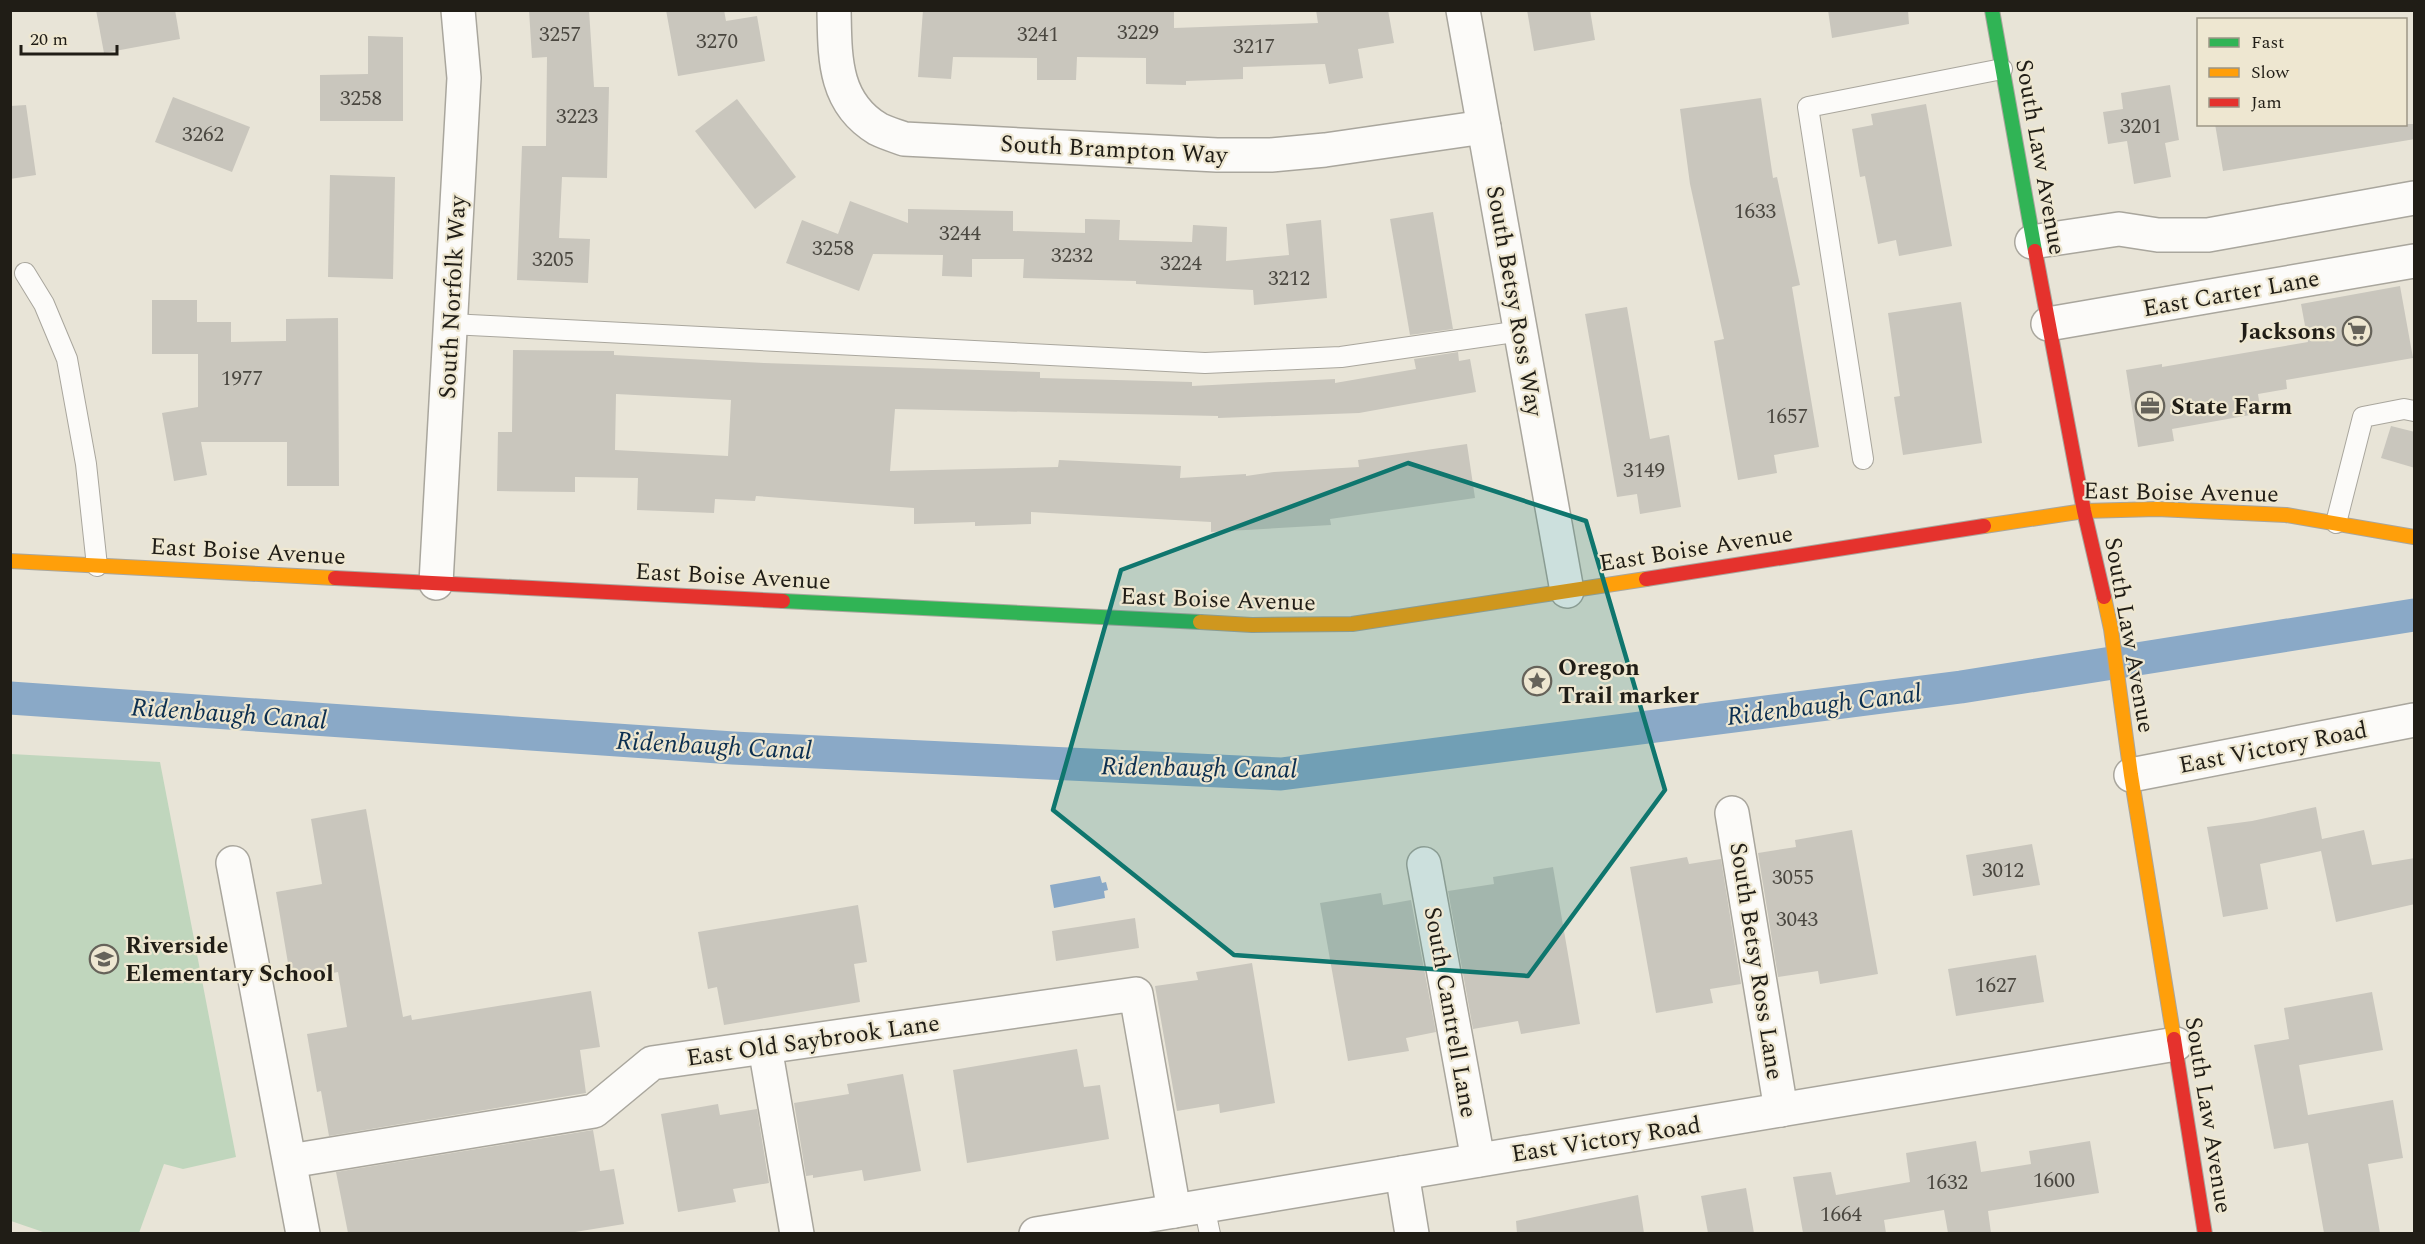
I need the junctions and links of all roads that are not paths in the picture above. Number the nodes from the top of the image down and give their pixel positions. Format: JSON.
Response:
{"nodes":[{"id":1,"x":458,"y":10,"type":"edge"},
{"id":2,"x":834,"y":10,"type":"edge"},
{"id":3,"x":1463,"y":10,"type":"edge"},
{"id":4,"x":1992,"y":10,"type":"edge"},
{"id":5,"x":2002,"y":69,"type":"junction"},
{"id":6,"x":1484,"y":127,"type":"junction"},
{"id":7,"x":2415,"y":198,"type":"edge"},
{"id":8,"x":2032,"y":242,"type":"junction"},
{"id":9,"x":2415,"y":261,"type":"edge"},
{"id":10,"x":25,"y":273,"type":"dead end"},
{"id":11,"x":450,"y":324,"type":"junction"},
{"id":12,"x":2048,"y":324,"type":"junction"},
{"id":13,"x":1521,"y":331,"type":"junction"},
{"id":14,"x":2415,"y":411,"type":"edge"},
{"id":15,"x":1863,"y":459,"type":"dead end"},
{"id":16,"x":2084,"y":511,"type":"junction"},
{"id":17,"x":2336,"y":523,"type":"junction"},
{"id":18,"x":2415,"y":537,"type":"edge"},
{"id":19,"x":10,"y":561,"type":"edge"},
{"id":20,"x":97,"y":566,"type":"junction"},
{"id":21,"x":436,"y":583,"type":"junction"},
{"id":22,"x":1567,"y":591,"type":"junction"},
{"id":23,"x":2415,"y":720,"type":"edge"},
{"id":24,"x":2131,"y":775,"type":"junction"},
{"id":25,"x":1732,"y":813,"type":"dead end"},
{"id":26,"x":233,"y":862,"type":"dead end"},
{"id":27,"x":1425,"y":864,"type":"dead end"},
{"id":28,"x":2176,"y":1044,"type":"junction"},
{"id":29,"x":765,"y":1047,"type":"junction"},
{"id":30,"x":1781,"y":1110,"type":"junction"},
{"id":31,"x":1478,"y":1160,"type":"junction"},
{"id":32,"x":290,"y":1161,"type":"junction"},
{"id":33,"x":1402,"y":1173,"type":"junction"},
{"id":34,"x":1196,"y":1217,"type":"edge"},
{"id":35,"x":303,"y":1233,"type":"edge"},
{"id":36,"x":797,"y":1233,"type":"edge"},
{"id":37,"x":1036,"y":1233,"type":"edge"},
{"id":38,"x":1412,"y":1233,"type":"edge"},
{"id":39,"x":2205,"y":1233,"type":"edge"}],
"edges":[{"from":1,"to":11,"type":"street","name":"South Norfolk Way"},
{"from":2,"to":6,"type":"street","name":"South Brampton Way"},
{"from":3,"to":6,"type":"street","name":"South Betsy Ross Way"},
{"from":4,"to":5,"type":"street","name":"South Law Avenue"},
{"from":5,"to":8,"type":"street","name":"South Law Avenue"},
{"from":5,"to":15,"type":"lane"},
{"from":6,"to":13,"type":"street","name":"South Betsy Ross Way"},
{"from":7,"to":8,"type":"street"},
{"from":8,"to":12,"type":"street","name":"South Law Avenue"},
{"from":9,"to":12,"type":"street","name":"East Carter Lane"},
{"from":10,"to":20,"type":"lane"},
{"from":11,"to":13,"type":"lane"},
{"from":11,"to":21,"type":"street","name":"South Norfolk Way"},
{"from":12,"to":16,"type":"street","name":"South Law Avenue"},
{"from":13,"to":22,"type":"street","name":"South Betsy Ross Way"},
{"from":14,"to":17,"type":"lane"},
{"from":16,"to":17,"type":"street","name":"East Boise Avenue"},
{"from":16,"to":22,"type":"street","name":"East Boise Avenue"},
{"from":16,"to":24,"type":"street","name":"South Law Avenue"},
{"from":17,"to":18,"type":"street","name":"East Boise Avenue"},
{"from":19,"to":20,"type":"street","name":"East Boise Avenue"},
{"from":20,"to":21,"type":"street","name":"East Boise Avenue"},
{"from":21,"to":22,"type":"street","name":"East Boise Avenue"},
{"from":23,"to":24,"type":"street","name":"East Victory Road"},
{"from":24,"to":28,"type":"street","name":"South Law Avenue"},
{"from":25,"to":30,"type":"street","name":"South Betsy Ross Lane"},
{"from":26,"to":32,"type":"street"},
{"from":27,"to":31,"type":"street","name":"South Cantrell Lane"},
{"from":28,"to":30,"type":"street","name":"East Victory Road"},
{"from":28,"to":39,"type":"street","name":"South Law Avenue"},
{"from":29,"to":32,"type":"street","name":"East Old Saybrook Lane"},
{"from":29,"to":34,"type":"street","name":"East Old Saybrook Lane"},
{"from":29,"to":36,"type":"street"},
{"from":30,"to":31,"type":"street","name":"East Victory Road"},
{"from":31,"to":33,"type":"street","name":"East Victory Road"},
{"from":32,"to":35,"type":"street"},
{"from":33,"to":34,"type":"street","name":"East Victory Road"},
{"from":33,"to":38,"type":"street"},
{"from":34,"to":37,"type":"street","name":"East Victory Road"}]}
